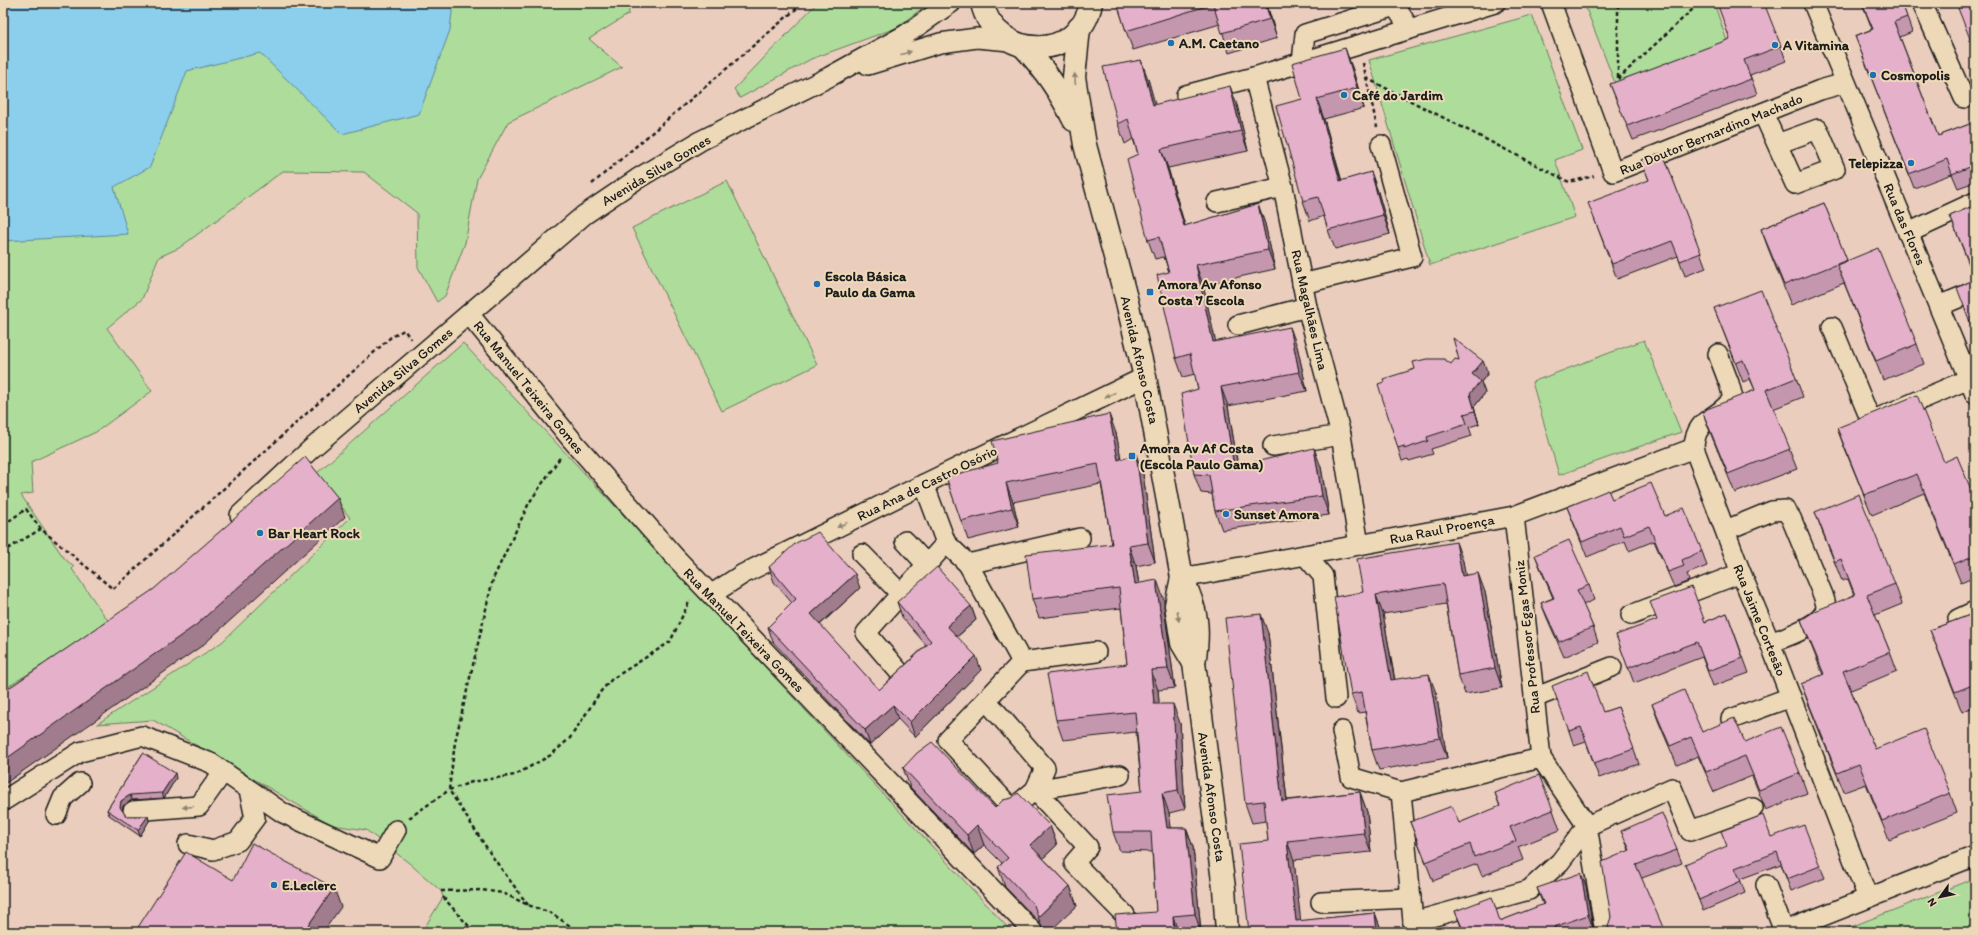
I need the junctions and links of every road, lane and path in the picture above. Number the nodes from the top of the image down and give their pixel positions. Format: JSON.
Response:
{"nodes":[{"id":1,"x":803,"y":3,"type":"edge"},
{"id":2,"x":951,"y":3,"type":"edge"},
{"id":3,"x":982,"y":3,"type":"edge"},
{"id":4,"x":1101,"y":3,"type":"edge"},
{"id":5,"x":1495,"y":3,"type":"edge"},
{"id":6,"x":1551,"y":3,"type":"edge"},
{"id":7,"x":1618,"y":3,"type":"edge"},
{"id":8,"x":1692,"y":3,"type":"edge"},
{"id":9,"x":1813,"y":3,"type":"edge"},
{"id":10,"x":1922,"y":3,"type":"edge"},
{"id":11,"x":1085,"y":16,"type":"edge"},
{"id":12,"x":1410,"y":29,"type":"junction"},
{"id":13,"x":1016,"y":44,"type":"junction"},
{"id":14,"x":1358,"y":45,"type":"junction"},
{"id":15,"x":1302,"y":62,"type":"junction"},
{"id":16,"x":829,"y":77,"type":"junction"},
{"id":17,"x":1254,"y":77,"type":"junction"},
{"id":18,"x":1366,"y":78,"type":"junction"},
{"id":19,"x":1846,"y":83,"type":"junction"},
{"id":20,"x":1186,"y":95,"type":"edge"},
{"id":21,"x":1964,"y":98,"type":"dead end"},
{"id":22,"x":1763,"y":113,"type":"junction"},
{"id":23,"x":1777,"y":144,"type":"dead end"},
{"id":24,"x":1085,"y":145,"type":"junction"},
{"id":25,"x":1381,"y":145,"type":"joint"},
{"id":26,"x":1612,"y":172,"type":"junction"},
{"id":27,"x":1283,"y":187,"type":"junction"},
{"id":28,"x":586,"y":190,"type":"dead end"},
{"id":29,"x":1217,"y":202,"type":"dead end"},
{"id":30,"x":1975,"y":202,"type":"edge"},
{"id":31,"x":1908,"y":233,"type":"junction"},
{"id":32,"x":1302,"y":284,"type":"junction"},
{"id":33,"x":1975,"y":291,"type":"edge"},
{"id":34,"x":1939,"y":306,"type":"junction"},
{"id":35,"x":1307,"y":307,"type":"junction"},
{"id":36,"x":470,"y":314,"type":"junction"},
{"id":37,"x":1238,"y":324,"type":"dead end"},
{"id":38,"x":1832,"y":327,"type":"dead end"},
{"id":39,"x":414,"y":341,"type":"dead end"},
{"id":40,"x":1718,"y":354,"type":"dead end"},
{"id":41,"x":1145,"y":377,"type":"junction"},
{"id":42,"x":1972,"y":386,"type":"edge"},
{"id":43,"x":1341,"y":435,"type":"junction"},
{"id":44,"x":572,"y":440,"type":"junction"},
{"id":45,"x":1273,"y":446,"type":"dead end"},
{"id":46,"x":1694,"y":448,"type":"junction"},
{"id":47,"x":924,"y":484,"type":"junction"},
{"id":48,"x":1514,"y":516,"type":"junction"},
{"id":49,"x":3,"y":525,"type":"edge"},
{"id":50,"x":229,"y":525,"type":"edge"},
{"id":51,"x":41,"y":529,"type":"junction"},
{"id":52,"x":1726,"y":530,"type":"junction"},
{"id":53,"x":1080,"y":538,"type":"dead end"},
{"id":54,"x":905,"y":541,"type":"dead end"},
{"id":55,"x":946,"y":543,"type":"junction"},
{"id":56,"x":1359,"y":545,"type":"junction"},
{"id":57,"x":862,"y":554,"type":"dead end"},
{"id":58,"x":1305,"y":555,"type":"junction"},
{"id":59,"x":3,"y":562,"type":"edge"},
{"id":60,"x":968,"y":564,"type":"junction"},
{"id":61,"x":927,"y":565,"type":"junction"},
{"id":62,"x":1741,"y":574,"type":"junction"},
{"id":63,"x":1182,"y":578,"type":"junction"},
{"id":64,"x":705,"y":588,"type":"junction"},
{"id":65,"x":901,"y":594,"type":"junction"},
{"id":66,"x":1975,"y":611,"type":"edge"},
{"id":67,"x":1631,"y":615,"type":"dead end"},
{"id":68,"x":1958,"y":618,"type":"edge"},
{"id":69,"x":1770,"y":643,"type":"junction"},
{"id":70,"x":1096,"y":652,"type":"dead end"},
{"id":71,"x":1022,"y":662,"type":"junction"},
{"id":72,"x":1612,"y":667,"type":"dead end"},
{"id":73,"x":900,"y":674,"type":"edge"},
{"id":74,"x":1791,"y":697,"type":"junction"},
{"id":75,"x":1336,"y":698,"type":"dead end"},
{"id":76,"x":1534,"y":698,"type":"junction"},
{"id":77,"x":986,"y":700,"type":"junction"},
{"id":78,"x":1732,"y":720,"type":"edge"},
{"id":79,"x":1342,"y":731,"type":"dead end"},
{"id":80,"x":1541,"y":758,"type":"junction"},
{"id":81,"x":223,"y":772,"type":"junction"},
{"id":82,"x":908,"y":773,"type":"edge"},
{"id":83,"x":1120,"y":775,"type":"dead end"},
{"id":84,"x":80,"y":783,"type":"dead end"},
{"id":85,"x":895,"y":787,"type":"junction"},
{"id":86,"x":249,"y":790,"type":"junction"},
{"id":87,"x":449,"y":790,"type":"junction"},
{"id":88,"x":1035,"y":790,"type":"junction"},
{"id":89,"x":1401,"y":792,"type":"junction"},
{"id":90,"x":3,"y":801,"type":"edge"},
{"id":91,"x":1753,"y":808,"type":"dead end"},
{"id":92,"x":133,"y":811,"type":"dead end"},
{"id":93,"x":56,"y":814,"type":"dead end"},
{"id":94,"x":1587,"y":826,"type":"junction"},
{"id":95,"x":396,"y":830,"type":"joint"},
{"id":96,"x":188,"y":844,"type":"dead end"},
{"id":97,"x":1975,"y":856,"type":"edge"},
{"id":98,"x":1766,"y":886,"type":"dead end"},
{"id":99,"x":441,"y":891,"type":"dead end"},
{"id":100,"x":444,"y":897,"type":"dead end"},
{"id":101,"x":1411,"y":898,"type":"junction"},
{"id":102,"x":1868,"y":898,"type":"junction"},
{"id":103,"x":1321,"y":902,"type":"dead end"},
{"id":104,"x":528,"y":905,"type":"junction"},
{"id":105,"x":1125,"y":915,"type":"edge"},
{"id":106,"x":1414,"y":927,"type":"edge"},
{"id":107,"x":474,"y":932,"type":"edge"},
{"id":108,"x":579,"y":932,"type":"edge"},
{"id":109,"x":1034,"y":932,"type":"edge"},
{"id":110,"x":1227,"y":932,"type":"edge"},
{"id":111,"x":1605,"y":932,"type":"edge"},
{"id":112,"x":1783,"y":932,"type":"edge"}],
"edges":[{"from":1,"to":28,"type":"path"},
{"from":2,"to":16,"type":"street"},
{"from":3,"to":13,"type":"main road"},
{"from":4,"to":11,"type":"street"},
{"from":5,"to":12,"type":"street"},
{"from":6,"to":26,"type":"street","name":"Rua Doutor Bernardino Machado"},
{"from":7,"to":8,"type":"path"},
{"from":9,"to":19,"type":"street","name":"Rua das Flores"},
{"from":10,"to":21,"type":"street"},
{"from":11,"to":13,"type":"main road"},
{"from":24,"to":11,"type":"main road","one_way":true},
{"from":12,"to":14,"type":"street"},
{"from":12,"to":15,"type":"street"},
{"from":16,"to":13,"type":"street","one_way":true},
{"from":13,"to":24,"type":"main road"},
{"from":14,"to":15,"type":"street"},
{"from":14,"to":18,"type":"path"},
{"from":15,"to":17,"type":"street"},
{"from":16,"to":36,"type":"street","name":"Avenida Silva Gomes"},
{"from":17,"to":20,"type":"street"},
{"from":17,"to":27,"type":"street","name":"Rua Magalhães Lima"},
{"from":18,"to":25,"type":"path"},
{"from":18,"to":26,"type":"path"},
{"from":19,"to":22,"type":"street","name":"Rua Doutor Bernardino Machado"},
{"from":19,"to":31,"type":"street","name":"Rua das Flores"},
{"from":22,"to":23,"type":"street"},
{"from":22,"to":26,"type":"street","name":"Rua Doutor Bernardino Machado"},
{"from":24,"to":41,"type":"main road","name":"Avenida Afonso Costa"},
{"from":25,"to":32,"type":"street"},
{"from":27,"to":29,"type":"street"},
{"from":27,"to":32,"type":"street","name":"Rua Magalhães Lima"},
{"from":30,"to":31,"type":"street"},
{"from":31,"to":34,"type":"street","name":"Rua das Flores"},
{"from":32,"to":35,"type":"street","name":"Rua Magalhães Lima"},
{"from":33,"to":34,"type":"street"},
{"from":34,"to":42,"type":"street","name":"Rua das Flores"},
{"from":35,"to":37,"type":"street"},
{"from":35,"to":43,"type":"street","name":"Rua Magalhães Lima"},
{"from":36,"to":44,"type":"street","name":"Rua Manuel Teixeira Gomes"},
{"from":36,"to":50,"type":"street","name":"Avenida Silva Gomes"},
{"from":38,"to":42,"type":"street","name":"Rua das Flores"},
{"from":39,"to":51,"type":"path"},
{"from":40,"to":46,"type":"street"},
{"from":41,"to":47,"type":"street","name":"Rua Ana de Castro Osório","one_way":true},
{"from":41,"to":63,"type":"main road","name":"Avenida Afonso Costa"},
{"from":43,"to":45,"type":"street"},
{"from":43,"to":56,"type":"street","name":"Rua Magalhães Lima"},
{"from":44,"to":64,"type":"street","name":"Rua Manuel Teixeira Gomes"},
{"from":44,"to":87,"type":"path"},
{"from":46,"to":48,"type":"street","name":"Rua Raul Proença"},
{"from":46,"to":52,"type":"street","name":"Rua Jaime Cortesão"},
{"from":47,"to":55,"type":"street"},
{"from":47,"to":64,"type":"street","name":"Rua Ana de Castro Osório","one_way":true},
{"from":48,"to":56,"type":"street","name":"Rua Raul Proença"},
{"from":48,"to":76,"type":"street","name":"Rua Professor Egas Moniz"},
{"from":49,"to":51,"type":"path"},
{"from":51,"to":59,"type":"path"},
{"from":52,"to":62,"type":"street","name":"Rua Jaime Cortesão"},
{"from":52,"to":69,"type":"street"},
{"from":53,"to":60,"type":"street"},
{"from":54,"to":61,"type":"street"},
{"from":55,"to":60,"type":"street"},
{"from":55,"to":61,"type":"street"},
{"from":56,"to":58,"type":"street","name":"Rua Raul Proença"},
{"from":57,"to":65,"type":"street"},
{"from":58,"to":63,"type":"street","name":"Rua Raul Proença"},
{"from":58,"to":75,"type":"street"},
{"from":60,"to":71,"type":"street"},
{"from":61,"to":65,"type":"street"},
{"from":62,"to":67,"type":"street"},
{"from":62,"to":69,"type":"street","name":"Rua Jaime Cortesão"},
{"from":63,"to":110,"type":"main road","name":"Avenida Afonso Costa"},
{"from":64,"to":85,"type":"street","name":"Rua Manuel Teixeira Gomes"},
{"from":64,"to":87,"type":"path"},
{"from":65,"to":73,"type":"street"},
{"from":66,"to":68,"type":"street"},
{"from":69,"to":74,"type":"street","name":"Rua Jaime Cortesão"},
{"from":70,"to":71,"type":"street"},
{"from":71,"to":77,"type":"street"},
{"from":72,"to":76,"type":"street"},
{"from":74,"to":78,"type":"street"},
{"from":74,"to":102,"type":"street","name":"Rua Jaime Cortesão"},
{"from":76,"to":80,"type":"street","name":"Rua Professor Egas Moniz"},
{"from":77,"to":88,"type":"street"},
{"from":77,"to":88,"type":"street"},
{"from":79,"to":89,"type":"street"},
{"from":80,"to":89,"type":"street"},
{"from":80,"to":94,"type":"street","name":"Rua Professor Egas Moniz"},
{"from":81,"to":86,"type":"street"},
{"from":81,"to":90,"type":"street"},
{"from":81,"to":92,"type":"street","one_way":true},
{"from":82,"to":85,"type":"street"},
{"from":83,"to":88,"type":"street"},
{"from":84,"to":93,"type":"street"},
{"from":85,"to":109,"type":"street","name":"Rua Manuel Teixeira Gomes"},
{"from":86,"to":95,"type":"street"},
{"from":86,"to":96,"type":"street"},
{"from":87,"to":95,"type":"path"},
{"from":87,"to":104,"type":"path"},
{"from":88,"to":105,"type":"street"},
{"from":89,"to":101,"type":"street"},
{"from":91,"to":94,"type":"street"},
{"from":94,"to":106,"type":"street"},
{"from":94,"to":111,"type":"street"},
{"from":97,"to":102,"type":"street"},
{"from":98,"to":112,"type":"street"},
{"from":99,"to":104,"type":"path"},
{"from":100,"to":107,"type":"path"},
{"from":101,"to":103,"type":"street"},
{"from":101,"to":106,"type":"street"},
{"from":102,"to":112,"type":"street"},
{"from":104,"to":108,"type":"path"}]}
